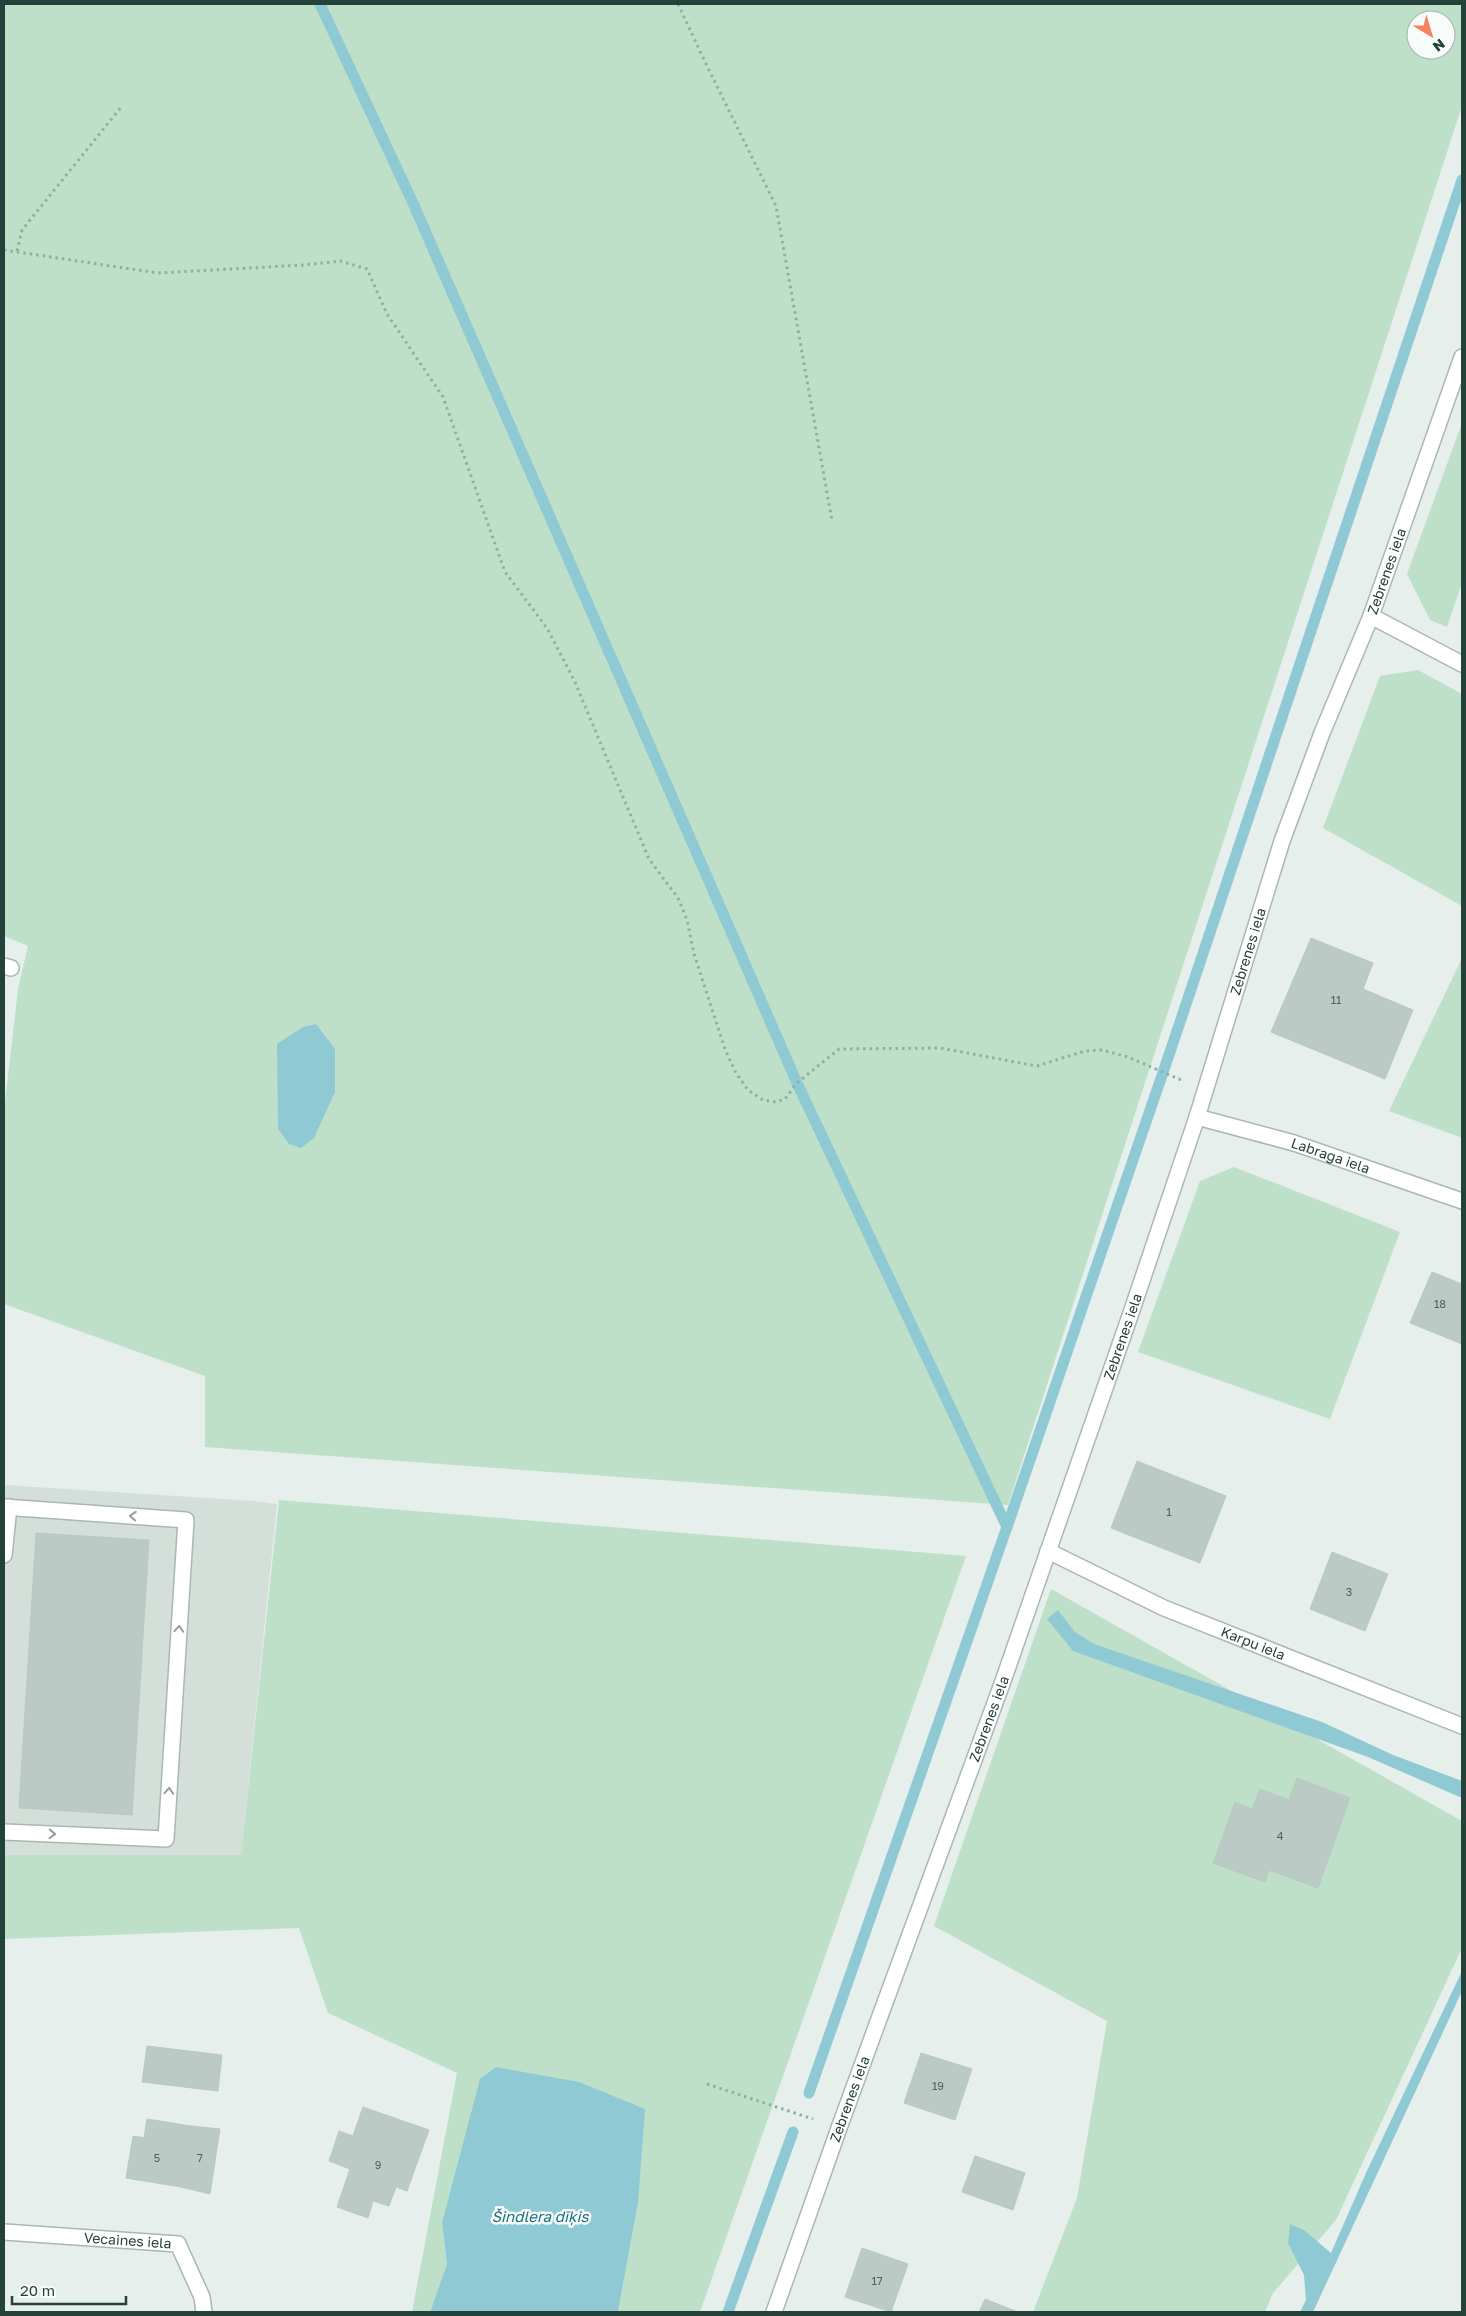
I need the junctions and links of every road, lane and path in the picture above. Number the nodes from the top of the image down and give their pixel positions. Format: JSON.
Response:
{"nodes":[{"id":1,"x":678,"y":4,"type":"edge"},
{"id":2,"x":122,"y":106,"type":"dead end"},
{"id":3,"x":4,"y":250,"type":"edge"},
{"id":4,"x":17,"y":251,"type":"junction"},
{"id":5,"x":1462,"y":357,"type":"edge"},
{"id":6,"x":832,"y":521,"type":"dead end"},
{"id":7,"x":1371,"y":616,"type":"junction"},
{"id":8,"x":1462,"y":664,"type":"edge"},
{"id":9,"x":1170,"y":1076,"type":"dead end"},
{"id":10,"x":1197,"y":1118,"type":"junction"},
{"id":11,"x":1462,"y":1201,"type":"edge"},
{"id":12,"x":6,"y":1507,"type":"edge"},
{"id":13,"x":1048,"y":1551,"type":"junction"},
{"id":14,"x":4,"y":1555,"type":"edge"},
{"id":15,"x":1462,"y":1726,"type":"edge"},
{"id":16,"x":4,"y":1832,"type":"edge"},
{"id":17,"x":707,"y":2084,"type":"dead end"},
{"id":18,"x":839,"y":2128,"type":"junction"},
{"id":19,"x":4,"y":2232,"type":"edge"},
{"id":20,"x":204,"y":2312,"type":"edge"},
{"id":21,"x":774,"y":2312,"type":"edge"}],
"edges":[{"from":1,"to":6,"type":"path"},
{"from":2,"to":4,"type":"path"},
{"from":3,"to":4,"type":"path"},
{"from":4,"to":9,"type":"path"},
{"from":5,"to":7,"type":"street","name":"Zebrenes iela"},
{"from":7,"to":8,"type":"street"},
{"from":7,"to":10,"type":"street","name":"Zebrenes iela"},
{"from":10,"to":11,"type":"street","name":"Labraga iela"},
{"from":10,"to":13,"type":"street","name":"Zebrenes iela"},
{"from":12,"to":14,"type":"street"},
{"from":16,"to":12,"type":"street","one_way":true},
{"from":13,"to":15,"type":"street","name":"Karpu iela"},
{"from":13,"to":18,"type":"street","name":"Zebrenes iela"},
{"from":17,"to":18,"type":"path"},
{"from":18,"to":21,"type":"street","name":"Zebrenes iela"},
{"from":19,"to":20,"type":"street","name":"Vecaines iela"}]}
